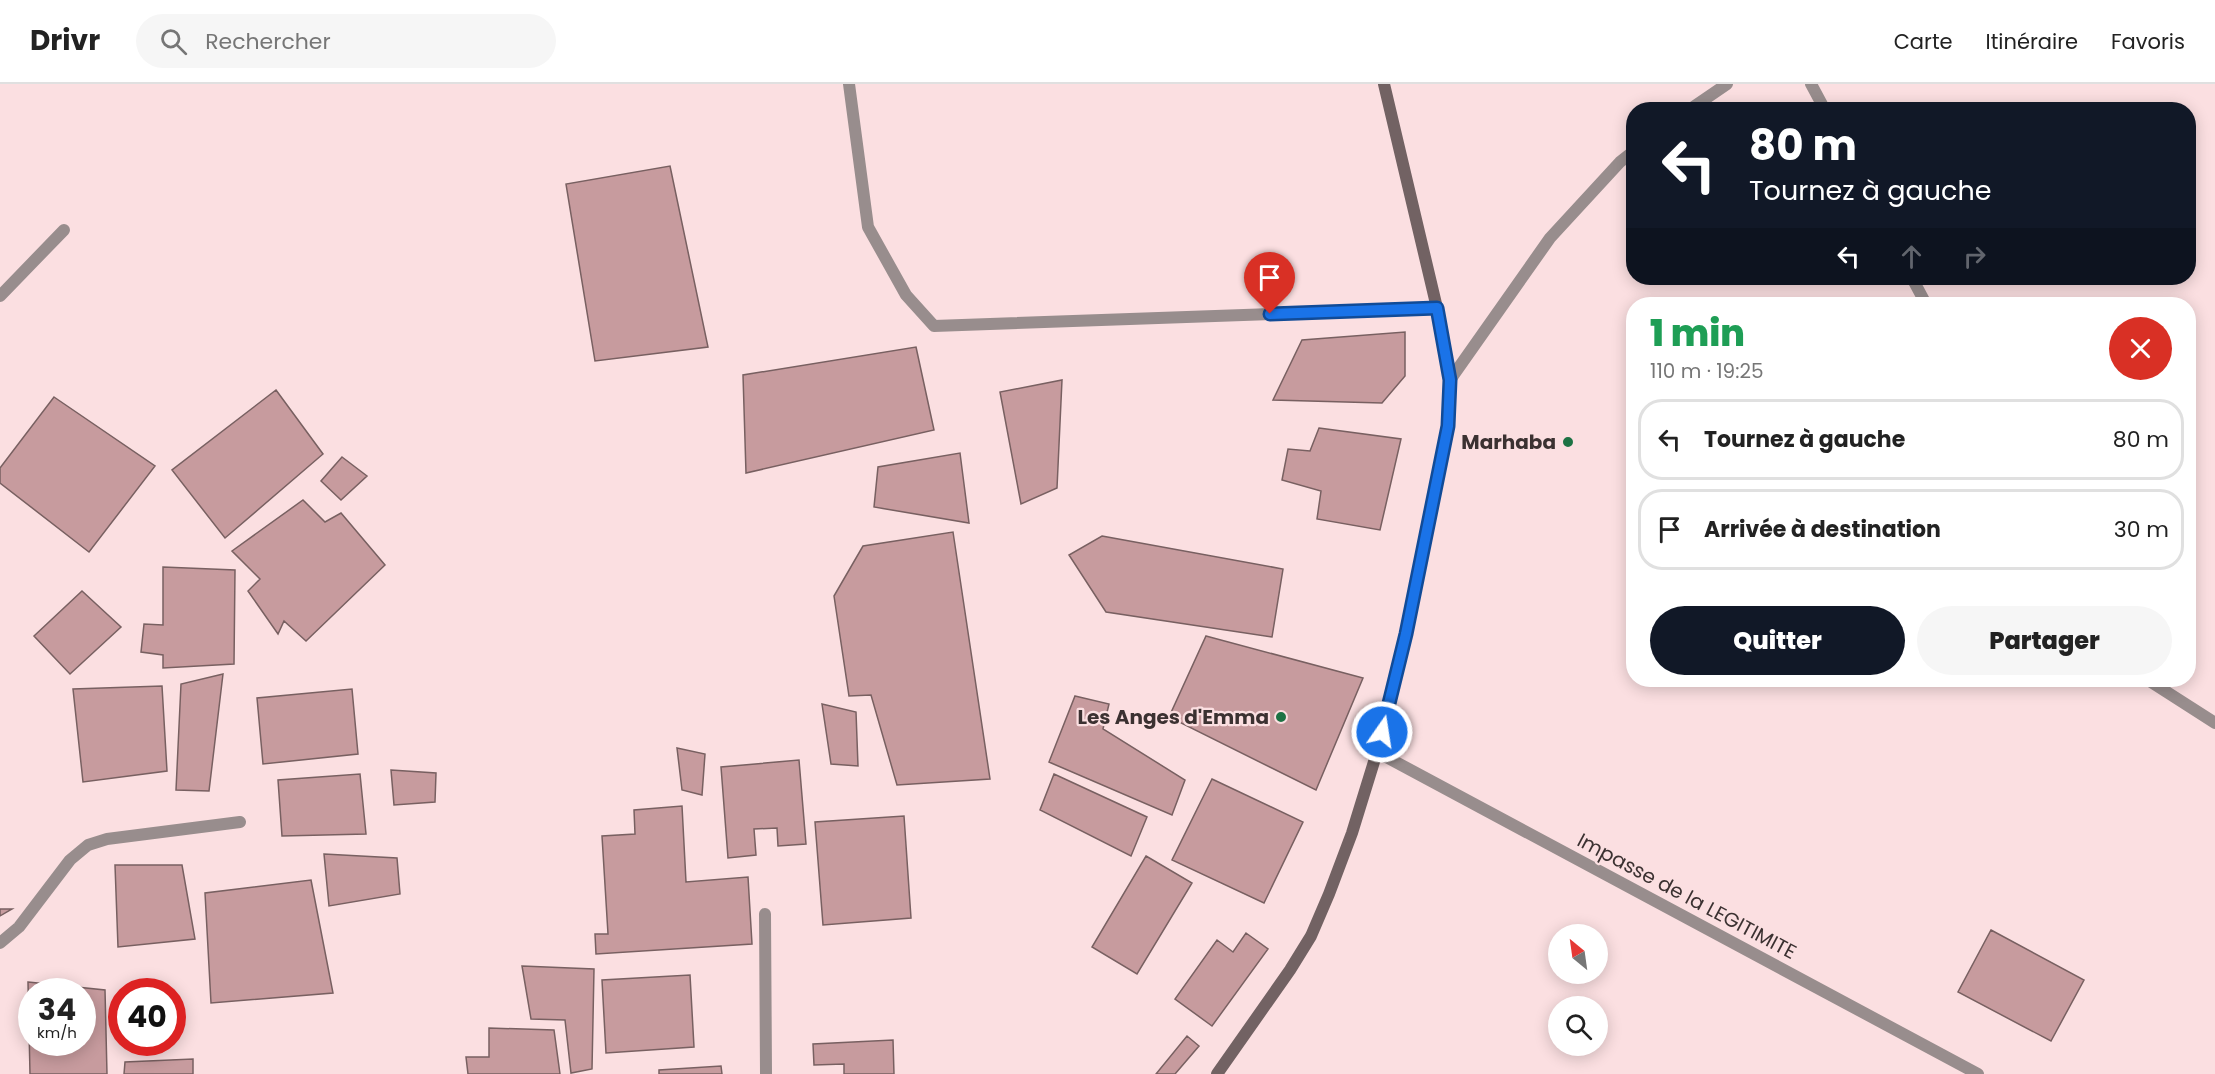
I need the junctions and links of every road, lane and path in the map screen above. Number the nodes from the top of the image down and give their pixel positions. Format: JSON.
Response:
{"nodes":[{"id":1,"x":849,"y":84,"type":"edge"},
{"id":2,"x":1384,"y":84,"type":"edge"},
{"id":3,"x":1727,"y":84,"type":"edge"},
{"id":4,"x":1811,"y":84,"type":"edge"},
{"id":5,"x":1701,"y":102,"type":"edge"},
{"id":6,"x":1821,"y":102,"type":"edge"},
{"id":7,"x":1626,"y":157,"type":"edge"},
{"id":8,"x":64,"y":230,"type":"dead end"},
{"id":9,"x":0,"y":296,"type":"edge"},
{"id":10,"x":1437,"y":308,"type":"junction"},
{"id":11,"x":1450,"y":380,"type":"junction"},
{"id":12,"x":2159,"y":687,"type":"edge"},
{"id":13,"x":2215,"y":723,"type":"edge"},
{"id":14,"x":1377,"y":752,"type":"junction"},
{"id":15,"x":240,"y":822,"type":"dead end"},
{"id":16,"x":765,"y":914,"type":"dead end"},
{"id":17,"x":0,"y":943,"type":"edge"},
{"id":18,"x":766,"y":1074,"type":"edge"},
{"id":19,"x":1217,"y":1074,"type":"edge"},
{"id":20,"x":1978,"y":1074,"type":"edge"}],
"edges":[{"from":1,"to":10,"type":"street"},
{"from":2,"to":10,"type":"street"},
{"from":3,"to":5,"type":"street"},
{"from":4,"to":6,"type":"street"},
{"from":7,"to":11,"type":"street"},
{"from":8,"to":9,"type":"street"},
{"from":10,"to":11,"type":"street"},
{"from":11,"to":14,"type":"street"},
{"from":12,"to":13,"type":"street"},
{"from":14,"to":19,"type":"street"},
{"from":14,"to":20,"type":"street","name":"Impasse de la LEGITIMITE"},
{"from":15,"to":17,"type":"street"},
{"from":16,"to":18,"type":"street"}]}
